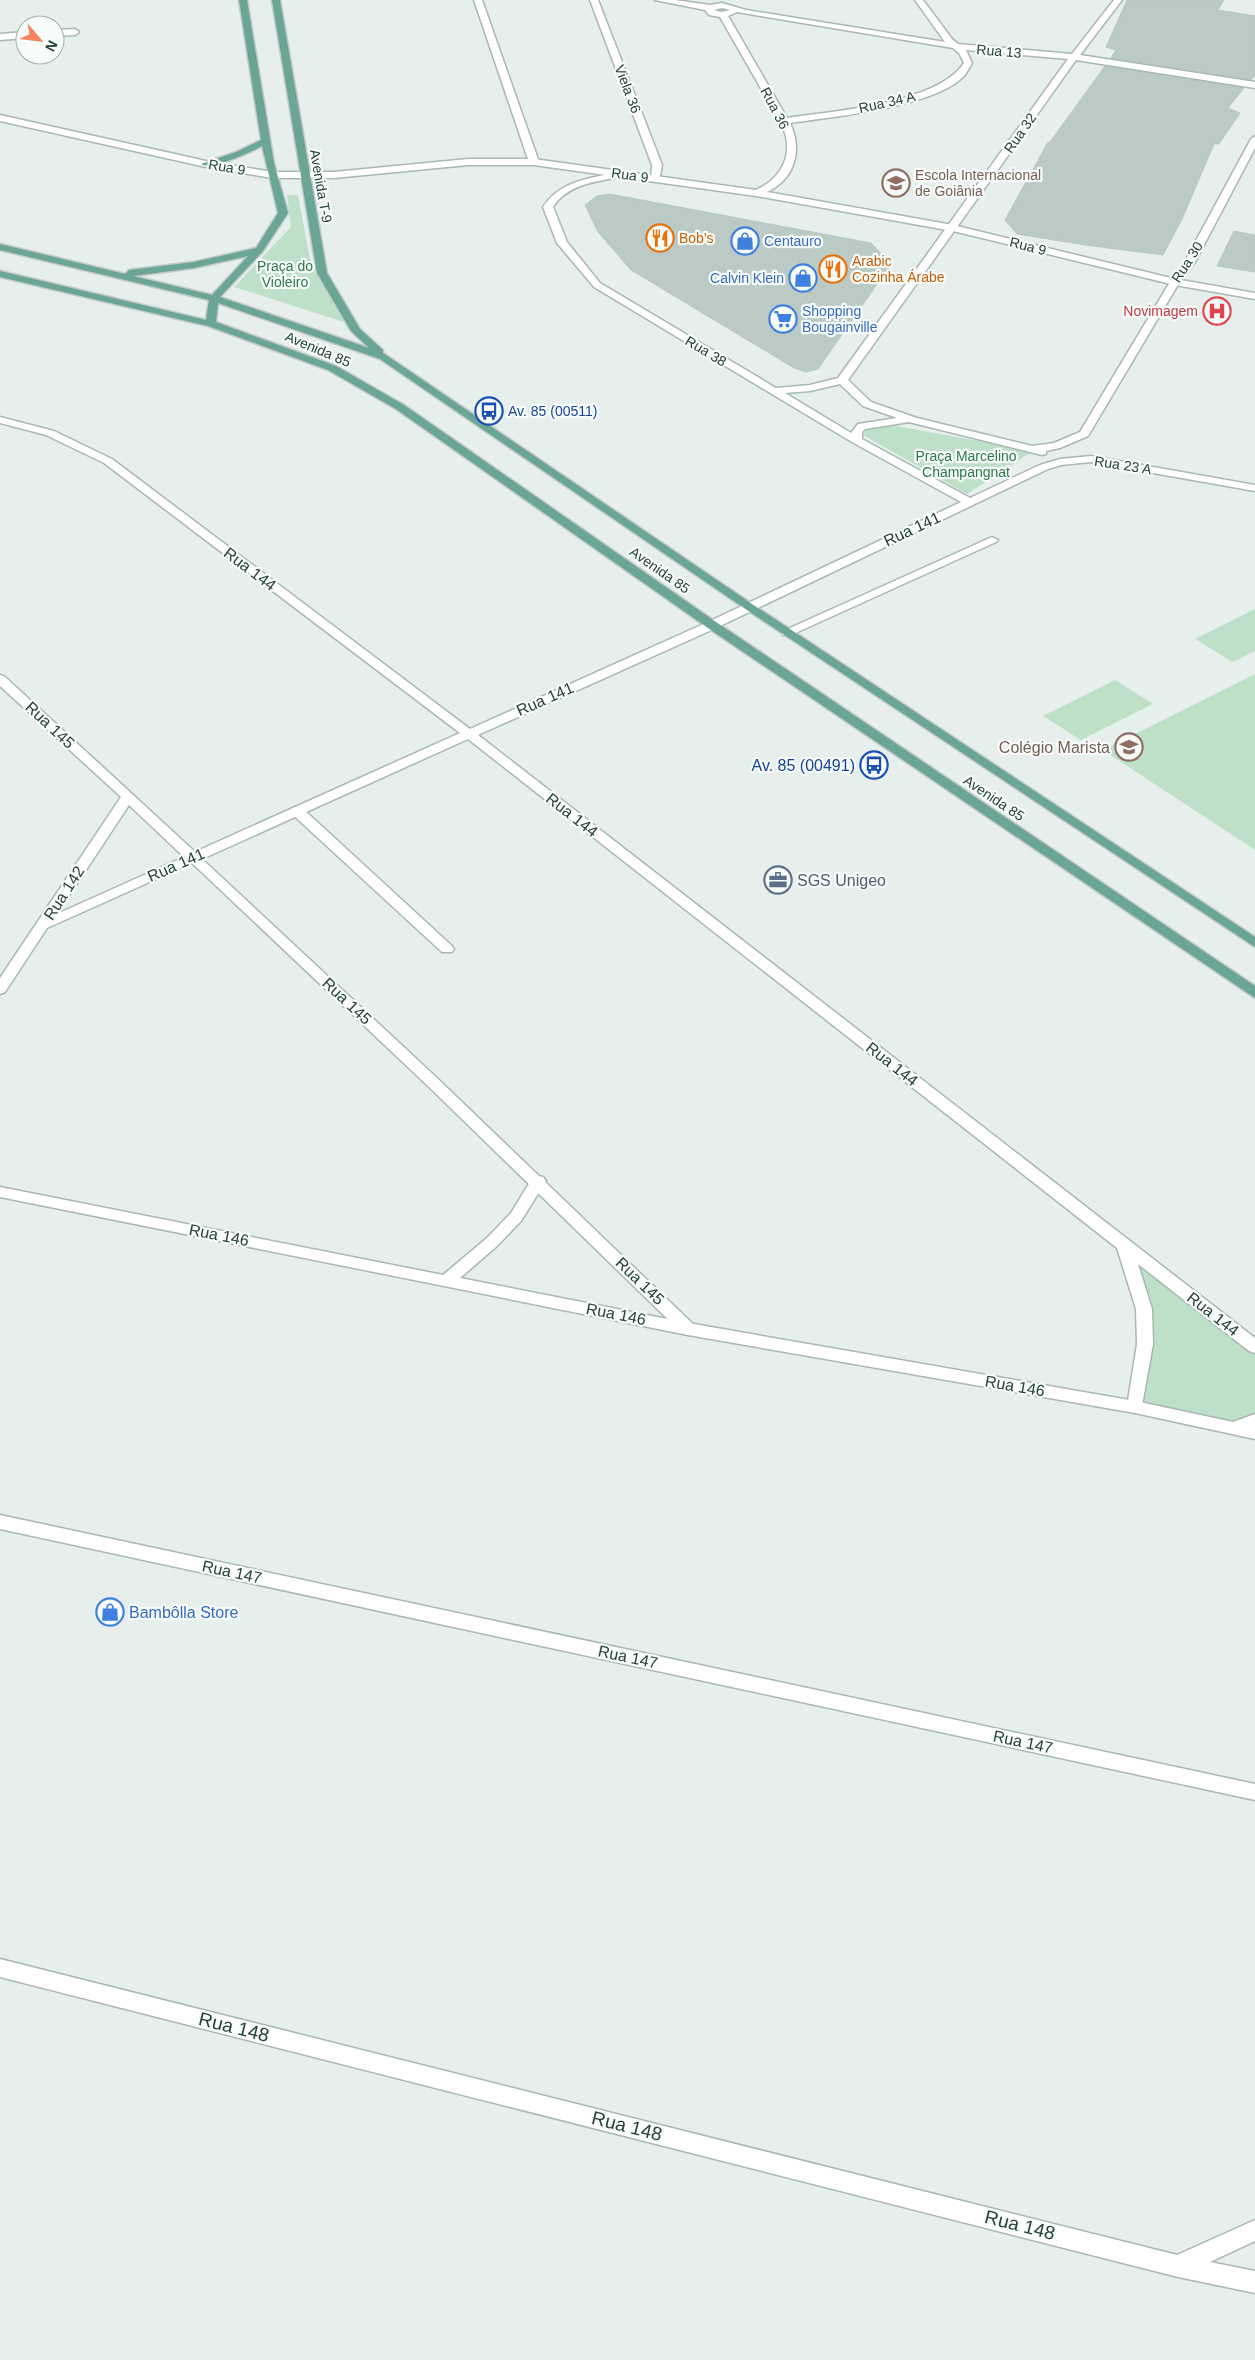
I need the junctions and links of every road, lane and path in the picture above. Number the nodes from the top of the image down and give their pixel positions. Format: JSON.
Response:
{"nodes":[{"id":1,"x":243,"y":0,"type":"edge"},
{"id":2,"x":276,"y":0,"type":"edge"},
{"id":3,"x":478,"y":0,"type":"edge"},
{"id":4,"x":594,"y":0,"type":"edge"},
{"id":5,"x":659,"y":0,"type":"edge"},
{"id":6,"x":919,"y":0,"type":"edge"},
{"id":7,"x":1118,"y":0,"type":"edge"},
{"id":8,"x":699,"y":7,"type":"junction"},
{"id":9,"x":723,"y":7,"type":"edge"},
{"id":10,"x":65,"y":32,"type":"edge"},
{"id":11,"x":75,"y":32,"type":"dead end"},
{"id":12,"x":15,"y":36,"type":"edge"},
{"id":13,"x":0,"y":37,"type":"edge"},
{"id":14,"x":962,"y":49,"type":"junction"},
{"id":15,"x":1074,"y":57,"type":"junction"},
{"id":16,"x":1255,"y":85,"type":"edge"},
{"id":17,"x":0,"y":118,"type":"edge"},
{"id":18,"x":784,"y":121,"type":"junction"},
{"id":19,"x":1255,"y":140,"type":"edge"},
{"id":20,"x":266,"y":142,"type":"junction"},
{"id":21,"x":534,"y":162,"type":"junction"},
{"id":22,"x":206,"y":164,"type":"junction"},
{"id":23,"x":620,"y":174,"type":"junction"},
{"id":24,"x":273,"y":175,"type":"junction"},
{"id":25,"x":305,"y":176,"type":"junction"},
{"id":26,"x":656,"y":179,"type":"junction"},
{"id":27,"x":756,"y":193,"type":"junction"},
{"id":28,"x":953,"y":228,"type":"junction"},
{"id":29,"x":0,"y":247,"type":"edge"},
{"id":30,"x":260,"y":249,"type":"junction"},
{"id":31,"x":0,"y":274,"type":"edge"},
{"id":32,"x":113,"y":274,"type":"junction"},
{"id":33,"x":1174,"y":282,"type":"junction"},
{"id":34,"x":1255,"y":296,"type":"edge"},
{"id":35,"x":214,"y":298,"type":"junction"},
{"id":36,"x":211,"y":324,"type":"junction"},
{"id":37,"x":384,"y":357,"type":"junction"},
{"id":38,"x":842,"y":380,"type":"junction"},
{"id":39,"x":773,"y":390,"type":"junction"},
{"id":40,"x":0,"y":420,"type":"edge"},
{"id":41,"x":913,"y":420,"type":"junction"},
{"id":42,"x":1084,"y":434,"type":"junction"},
{"id":43,"x":856,"y":440,"type":"junction"},
{"id":44,"x":1034,"y":449,"type":"junction"},
{"id":45,"x":1107,"y":461,"type":"junction"},
{"id":46,"x":1044,"y":467,"type":"junction"},
{"id":47,"x":1255,"y":488,"type":"edge"},
{"id":48,"x":969,"y":502,"type":"junction"},
{"id":49,"x":992,"y":540,"type":"dead end"},
{"id":50,"x":748,"y":606,"type":"junction"},
{"id":51,"x":712,"y":625,"type":"junction"},
{"id":52,"x":787,"y":632,"type":"junction"},
{"id":53,"x":0,"y":679,"type":"edge"},
{"id":54,"x":468,"y":733,"type":"junction"},
{"id":55,"x":128,"y":796,"type":"junction"},
{"id":56,"x":297,"y":811,"type":"junction"},
{"id":57,"x":194,"y":857,"type":"junction"},
{"id":58,"x":43,"y":925,"type":"junction"},
{"id":59,"x":1255,"y":943,"type":"edge"},
{"id":60,"x":447,"y":949,"type":"dead end"},
{"id":61,"x":0,"y":989,"type":"edge"},
{"id":62,"x":1255,"y":993,"type":"edge"},
{"id":63,"x":538,"y":1181,"type":"junction"},
{"id":64,"x":0,"y":1192,"type":"edge"},
{"id":65,"x":1124,"y":1245,"type":"junction"},
{"id":66,"x":447,"y":1280,"type":"junction"},
{"id":67,"x":688,"y":1328,"type":"junction"},
{"id":68,"x":1255,"y":1347,"type":"edge"},
{"id":69,"x":1135,"y":1407,"type":"junction"},
{"id":70,"x":1255,"y":1420,"type":"edge"},
{"id":71,"x":1233,"y":1429,"type":"junction"},
{"id":72,"x":1255,"y":1433,"type":"edge"},
{"id":73,"x":0,"y":1522,"type":"edge"},
{"id":74,"x":1255,"y":1792,"type":"edge"},
{"id":75,"x":0,"y":1968,"type":"edge"},
{"id":76,"x":1255,"y":2230,"type":"edge"},
{"id":77,"x":1178,"y":2266,"type":"junction"},
{"id":78,"x":1255,"y":2282,"type":"edge"}],
"edges":[{"from":1,"to":20,"type":"main road"},
{"from":2,"to":25,"type":"main road","name":"Avenida T-9"},
{"from":3,"to":21,"type":"street"},
{"from":4,"to":26,"type":"street","name":"Viela 36"},
{"from":5,"to":8,"type":"street"},
{"from":6,"to":14,"type":"street"},
{"from":7,"to":15,"type":"street","name":"Rua 32"},
{"from":8,"to":9,"type":"street"},
{"from":8,"to":9,"type":"street"},
{"from":9,"to":14,"type":"street","name":"Rua 13"},
{"from":9,"to":18,"type":"street","name":"Rua 36"},
{"from":10,"to":11,"type":"street"},
{"from":12,"to":13,"type":"street"},
{"from":14,"to":15,"type":"street","name":"Rua 13"},
{"from":14,"to":18,"type":"street","name":"Rua 34 A"},
{"from":15,"to":16,"type":"street","name":"Rua 13"},
{"from":15,"to":28,"type":"street","name":"Rua 32"},
{"from":17,"to":22,"type":"street","name":"Rua 9"},
{"from":18,"to":27,"type":"street","name":"Rua 36"},
{"from":19,"to":33,"type":"street","name":"Rua 30"},
{"from":20,"to":22,"type":"main road"},
{"from":20,"to":24,"type":"main road"},
{"from":21,"to":23,"type":"street","name":"Rua 9"},
{"from":21,"to":25,"type":"street","name":"Rua 9"},
{"from":22,"to":24,"type":"street","name":"Rua 9"},
{"from":23,"to":26,"type":"street","name":"Rua 9"},
{"from":23,"to":39,"type":"street","name":"Rua 38"},
{"from":24,"to":25,"type":"street","name":"Rua 9"},
{"from":24,"to":30,"type":"main road"},
{"from":25,"to":37,"type":"main road","name":"Avenida T-9"},
{"from":26,"to":27,"type":"street","name":"Rua 9"},
{"from":27,"to":28,"type":"street","name":"Rua 9"},
{"from":28,"to":33,"type":"street","name":"Rua 9"},
{"from":28,"to":38,"type":"street","name":"Rua 32"},
{"from":29,"to":32,"type":"main road","name":"Avenida 85"},
{"from":30,"to":32,"type":"main road"},
{"from":30,"to":35,"type":"main road"},
{"from":31,"to":36,"type":"main road","name":"Avenida 85"},
{"from":32,"to":35,"type":"main road","name":"Avenida 85"},
{"from":33,"to":34,"type":"street","name":"Rua 9"},
{"from":33,"to":42,"type":"street","name":"Rua 30"},
{"from":35,"to":36,"type":"main road"},
{"from":35,"to":37,"type":"main road","name":"Avenida 85"},
{"from":36,"to":51,"type":"main road","name":"Avenida 85"},
{"from":37,"to":50,"type":"main road","name":"Avenida 85"},
{"from":38,"to":39,"type":"street"},
{"from":38,"to":41,"type":"street"},
{"from":39,"to":43,"type":"street","name":"Rua 38"},
{"from":40,"to":54,"type":"street","name":"Rua 144"},
{"from":41,"to":43,"type":"street"},
{"from":41,"to":44,"type":"street"},
{"from":42,"to":44,"type":"street"},
{"from":42,"to":45,"type":"street"},
{"from":43,"to":48,"type":"street","name":"Rua 38"},
{"from":44,"to":46,"type":"street"},
{"from":45,"to":46,"type":"street","name":"Rua 23 A"},
{"from":45,"to":47,"type":"street","name":"Rua 23 A"},
{"from":46,"to":48,"type":"street","name":"Rua 141"},
{"from":48,"to":50,"type":"street","name":"Rua 141"},
{"from":49,"to":52,"type":"street"},
{"from":50,"to":51,"type":"street","name":"Rua 141"},
{"from":50,"to":52,"type":"main road","name":"Avenida 85"},
{"from":51,"to":54,"type":"street","name":"Rua 141"},
{"from":51,"to":62,"type":"main road","name":"Avenida 85"},
{"from":52,"to":59,"type":"main road","name":"Avenida 85"},
{"from":53,"to":55,"type":"street","name":"Rua 145"},
{"from":54,"to":56,"type":"street","name":"Rua 141"},
{"from":54,"to":65,"type":"street","name":"Rua 144"},
{"from":55,"to":57,"type":"street","name":"Rua 145"},
{"from":55,"to":58,"type":"street","name":"Rua 142"},
{"from":56,"to":57,"type":"street","name":"Rua 141"},
{"from":56,"to":60,"type":"street"},
{"from":57,"to":58,"type":"street","name":"Rua 141"},
{"from":57,"to":63,"type":"street","name":"Rua 145"},
{"from":58,"to":61,"type":"street","name":"Rua 142"},
{"from":63,"to":66,"type":"street"},
{"from":63,"to":67,"type":"street","name":"Rua 145"},
{"from":64,"to":66,"type":"street","name":"Rua 146"},
{"from":65,"to":68,"type":"street","name":"Rua 144"},
{"from":65,"to":69,"type":"street"},
{"from":66,"to":67,"type":"street","name":"Rua 146"},
{"from":67,"to":69,"type":"street","name":"Rua 146"},
{"from":69,"to":71,"type":"street","name":"Rua 146"},
{"from":70,"to":71,"type":"street"},
{"from":71,"to":72,"type":"street","name":"Rua 146"},
{"from":73,"to":74,"type":"street","name":"Rua 147"},
{"from":75,"to":77,"type":"street","name":"Rua 148"},
{"from":76,"to":77,"type":"street"},
{"from":77,"to":78,"type":"street","name":"Rua 148"}]}
